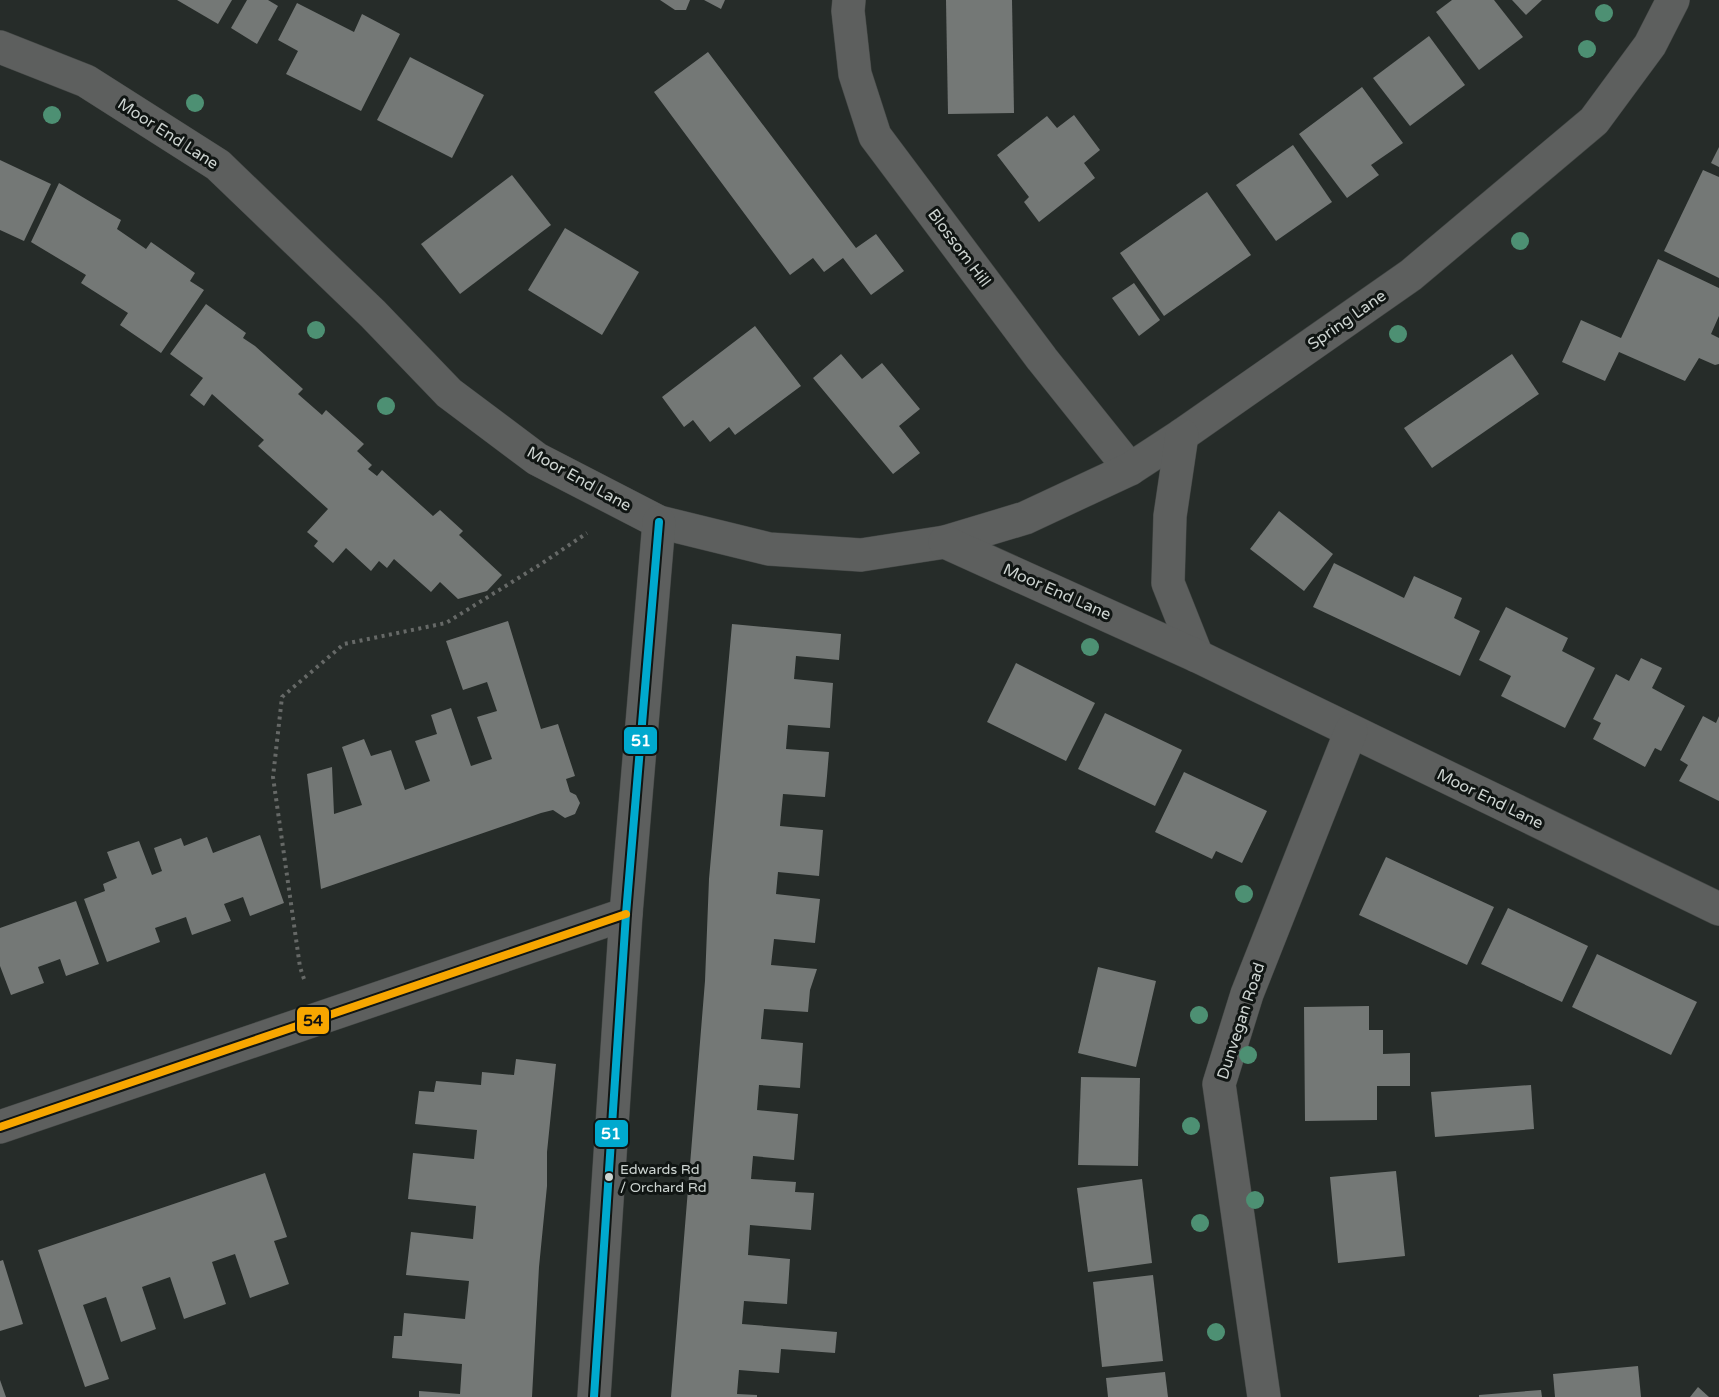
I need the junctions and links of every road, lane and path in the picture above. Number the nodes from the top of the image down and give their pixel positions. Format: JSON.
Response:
{"nodes":[{"id":1,"x":849,"y":0,"type":"edge"},
{"id":2,"x":1673,"y":0,"type":"edge"},
{"id":3,"x":0,"y":46,"type":"edge"},
{"id":4,"x":1182,"y":435,"type":"junction"},
{"id":5,"x":1130,"y":469,"type":"junction"},
{"id":6,"x":628,"y":506,"type":"junction"},
{"id":7,"x":659,"y":522,"type":"junction"},
{"id":8,"x":945,"y":542,"type":"junction"},
{"id":9,"x":1197,"y":656,"type":"junction"},
{"id":10,"x":1351,"y":731,"type":"junction"},
{"id":11,"x":1719,"y":909,"type":"edge"},
{"id":12,"x":626,"y":914,"type":"junction"},
{"id":13,"x":316,"y":1020,"type":"junction"},
{"id":14,"x":0,"y":1127,"type":"edge"},
{"id":15,"x":594,"y":1397,"type":"edge"},
{"id":16,"x":1264,"y":1397,"type":"edge"}],
"edges":[{"from":1,"to":5,"type":"street","name":"Blossom Hill"},
{"from":2,"to":4,"type":"street","name":"Spring Lane"},
{"from":3,"to":6,"type":"street","name":"Moor End Lane"},
{"from":4,"to":5,"type":"street","name":"Spring Lane"},
{"from":4,"to":9,"type":"street"},
{"from":5,"to":8,"type":"street","name":"Spring Lane"},
{"from":6,"to":7,"type":"street","name":"Moor End Lane"},
{"from":6,"to":13,"type":"path"},
{"from":7,"to":8,"type":"street","name":"Moor End Lane"},
{"from":7,"to":12,"type":"street"},
{"from":8,"to":9,"type":"street","name":"Moor End Lane"},
{"from":9,"to":10,"type":"street","name":"Moor End Lane"},
{"from":10,"to":11,"type":"street","name":"Moor End Lane"},
{"from":10,"to":16,"type":"street","name":"Dunvegan Road"},
{"from":12,"to":13,"type":"street"},
{"from":12,"to":15,"type":"street"},
{"from":13,"to":14,"type":"street"}]}
